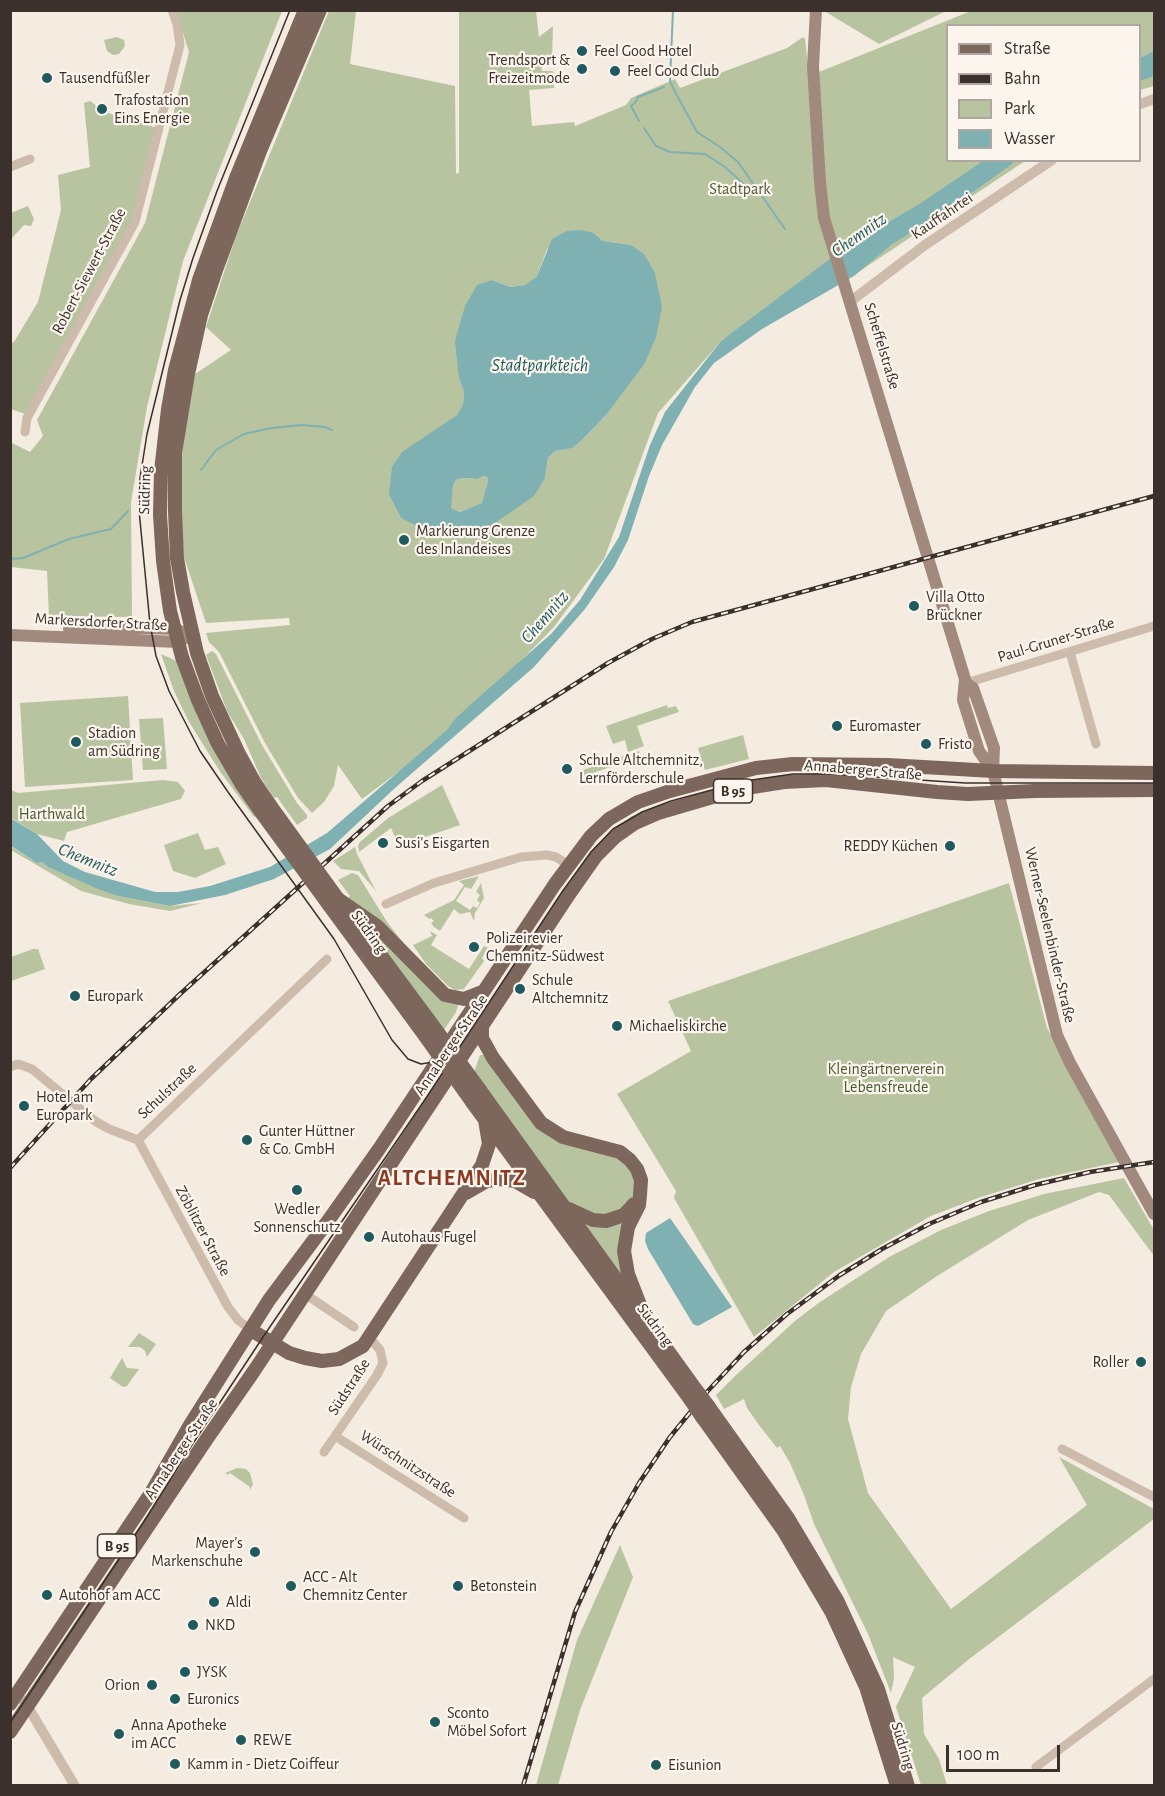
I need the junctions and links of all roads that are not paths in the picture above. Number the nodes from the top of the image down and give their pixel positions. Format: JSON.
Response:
{"nodes":[{"id":1,"x":172,"y":10,"type":"edge"},
{"id":2,"x":305,"y":10,"type":"edge"},
{"id":3,"x":320,"y":10,"type":"edge"},
{"id":4,"x":816,"y":10,"type":"edge"},
{"id":5,"x":30,"y":159,"type":"dead end"},
{"id":6,"x":1049,"y":162,"type":"edge"},
{"id":7,"x":10,"y":167,"type":"edge"},
{"id":8,"x":851,"y":302,"type":"junction"},
{"id":9,"x":25,"y":432,"type":"dead end"},
{"id":10,"x":1155,"y":626,"type":"edge"},
{"id":11,"x":10,"y":627,"type":"edge"},
{"id":12,"x":10,"y":635,"type":"edge"},
{"id":13,"x":185,"y":635,"type":"junction"},
{"id":14,"x":1070,"y":651,"type":"junction"},
{"id":15,"x":966,"y":683,"type":"junction"},
{"id":16,"x":1096,"y":744,"type":"dead end"},
{"id":17,"x":1155,"y":772,"type":"edge"},
{"id":18,"x":996,"y":782,"type":"junction"},
{"id":19,"x":1155,"y":790,"type":"edge"},
{"id":20,"x":568,"y":866,"type":"junction"},
{"id":21,"x":334,"y":902,"type":"junction"},
{"id":22,"x":386,"y":904,"type":"dead end"},
{"id":23,"x":327,"y":959,"type":"dead end"},
{"id":24,"x":482,"y":992,"type":"junction"},
{"id":25,"x":482,"y":1028,"type":"junction"},
{"id":26,"x":493,"y":1058,"type":"junction"},
{"id":27,"x":460,"y":1059,"type":"junction"},
{"id":28,"x":10,"y":1067,"type":"edge"},
{"id":29,"x":476,"y":1096,"type":"junction"},
{"id":30,"x":485,"y":1120,"type":"junction"},
{"id":31,"x":138,"y":1140,"type":"junction"},
{"id":32,"x":509,"y":1152,"type":"junction"},
{"id":33,"x":482,"y":1165,"type":"junction"},
{"id":34,"x":540,"y":1173,"type":"junction"},
{"id":35,"x":640,"y":1195,"type":"junction"},
{"id":36,"x":462,"y":1196,"type":"junction"},
{"id":37,"x":541,"y":1197,"type":"junction"},
{"id":38,"x":565,"y":1206,"type":"junction"},
{"id":39,"x":1155,"y":1214,"type":"edge"},
{"id":40,"x":305,"y":1293,"type":"junction"},
{"id":41,"x":644,"y":1316,"type":"junction"},
{"id":42,"x":354,"y":1327,"type":"dead end"},
{"id":43,"x":251,"y":1330,"type":"junction"},
{"id":44,"x":370,"y":1338,"type":"junction"},
{"id":45,"x":272,"y":1343,"type":"junction"},
{"id":46,"x":694,"y":1395,"type":"junction"},
{"id":47,"x":706,"y":1412,"type":"junction"},
{"id":48,"x":335,"y":1436,"type":"junction"},
{"id":49,"x":1062,"y":1449,"type":"dead end"},
{"id":50,"x":324,"y":1452,"type":"dead end"},
{"id":51,"x":1155,"y":1497,"type":"edge"},
{"id":52,"x":464,"y":1518,"type":"dead end"},
{"id":53,"x":1155,"y":1679,"type":"edge"},
{"id":54,"x":18,"y":1699,"type":"edge"},
{"id":55,"x":10,"y":1723,"type":"edge"},
{"id":56,"x":10,"y":1732,"type":"edge"},
{"id":57,"x":1036,"y":1767,"type":"dead end"},
{"id":58,"x":904,"y":1783,"type":"edge"},
{"id":59,"x":75,"y":1785,"type":"edge"}],
"edges":[{"from":1,"to":9,"type":"street","name":"Robert-Siewert-Straße"},
{"from":2,"to":13,"type":"main road","name":"Südring"},
{"from":3,"to":13,"type":"main road","name":"Südring"},
{"from":4,"to":8,"type":"main road","name":"Scheffelstraße"},
{"from":5,"to":7,"type":"street"},
{"from":6,"to":8,"type":"street","name":"Kauffahrtei"},
{"from":8,"to":15,"type":"main road","name":"Scheffelstraße"},
{"from":10,"to":14,"type":"street","name":"Paul-Gruner-Straße"},
{"from":11,"to":13,"type":"main road","name":"Markersdorfer Straße"},
{"from":12,"to":13,"type":"main road","name":"Markersdorfer Straße"},
{"from":13,"to":21,"type":"main road","name":"Südring","bridge":true},
{"from":14,"to":15,"type":"street","name":"Paul-Gruner-Straße"},
{"from":14,"to":16,"type":"street"},
{"from":15,"to":18,"type":"main road","name":"Scheffelstraße"},
{"from":17,"to":18,"type":"main road","name":"Annaberger Straße","number":"B 95"},
{"from":18,"to":19,"type":"main road","name":"Annaberger Straße","number":"B 95"},
{"from":18,"to":20,"type":"main road","name":"Annaberger Straße","number":"B 95"},
{"from":18,"to":25,"type":"main road","name":"Annaberger Straße","number":"B 95"},
{"from":18,"to":39,"type":"main road","name":"Werner-Seelenbinder-Straße"},
{"from":20,"to":22,"type":"street"},
{"from":20,"to":24,"type":"main road","name":"Annaberger Straße","number":"B 95"},
{"from":21,"to":24,"type":"main road"},
{"from":21,"to":29,"type":"main road","name":"Südring","bridge":true},
{"from":23,"to":31,"type":"street","name":"Schulstraße"},
{"from":24,"to":43,"type":"main road","name":"Annaberger Straße","number":"B 95"},
{"from":25,"to":26,"type":"main road"},
{"from":25,"to":27,"type":"main road","name":"Annaberger Straße","number":"B 95"},
{"from":26,"to":27,"type":"main road"},
{"from":26,"to":35,"type":"main road"},
{"from":27,"to":40,"type":"main road","name":"Annaberger Straße","number":"B 95"},
{"from":28,"to":31,"type":"street","name":"Schulstraße"},
{"from":29,"to":30,"type":"main road","name":"Südring"},
{"from":29,"to":34,"type":"main road","name":"Südring"},
{"from":30,"to":32,"type":"main road","name":"Südring"},
{"from":30,"to":33,"type":"main road"},
{"from":31,"to":43,"type":"street","name":"Zöblitzer Straße"},
{"from":32,"to":33,"type":"main road"},
{"from":32,"to":34,"type":"main road"},
{"from":32,"to":37,"type":"main road","name":"Südring"},
{"from":33,"to":36,"type":"main road"},
{"from":34,"to":38,"type":"main road","name":"Südring"},
{"from":35,"to":38,"type":"main road"},
{"from":35,"to":41,"type":"main road"},
{"from":36,"to":37,"type":"main road"},
{"from":36,"to":44,"type":"main road"},
{"from":37,"to":46,"type":"main road","name":"Südring"},
{"from":38,"to":41,"type":"main road","name":"Südring"},
{"from":40,"to":42,"type":"street"},
{"from":40,"to":45,"type":"main road","name":"Annaberger Straße","number":"B 95"},
{"from":41,"to":46,"type":"main road","name":"Südring"},
{"from":43,"to":45,"type":"main road"},
{"from":43,"to":54,"type":"main road","name":"Annaberger Straße","number":"B 95"},
{"from":44,"to":45,"type":"main road"},
{"from":44,"to":48,"type":"street","name":"Südstraße"},
{"from":45,"to":54,"type":"main road","name":"Annaberger Straße","number":"B 95"},
{"from":46,"to":47,"type":"main road","name":"Südring","bridge":true},
{"from":47,"to":58,"type":"main road","name":"Südring"},
{"from":47,"to":58,"type":"main road","name":"Südring"},
{"from":48,"to":50,"type":"street","name":"Südstraße"},
{"from":48,"to":52,"type":"street","name":"Würschnitzstraße"},
{"from":49,"to":51,"type":"street"},
{"from":53,"to":57,"type":"street"},
{"from":54,"to":55,"type":"street","number":"B 95"},
{"from":54,"to":56,"type":"main road","name":"Annaberger Straße","number":"B 95"},
{"from":54,"to":59,"type":"street"}]}
